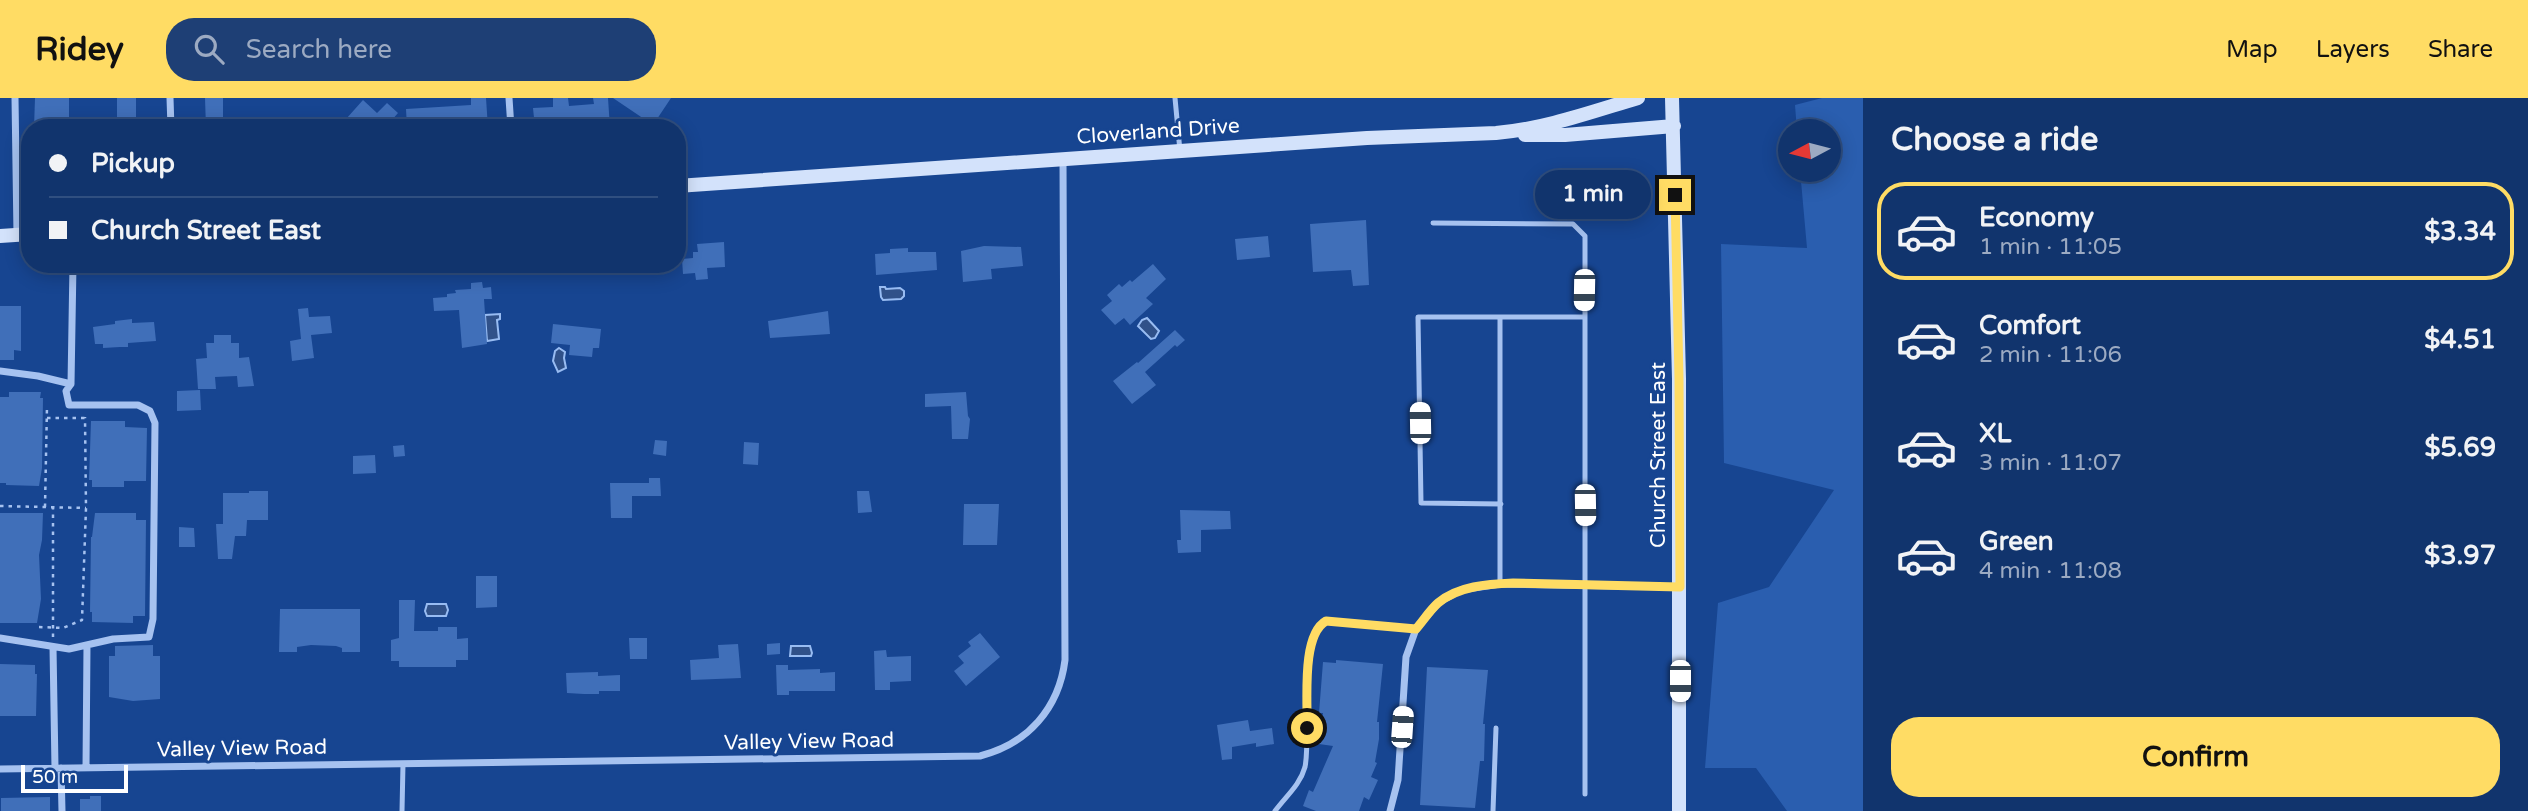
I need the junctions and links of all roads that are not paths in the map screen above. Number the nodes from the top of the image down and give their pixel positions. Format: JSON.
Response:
{"nodes":[{"id":1,"x":15,"y":98,"type":"edge"},
{"id":2,"x":170,"y":98,"type":"edge"},
{"id":3,"x":509,"y":98,"type":"edge"},
{"id":4,"x":1175,"y":98,"type":"edge"},
{"id":5,"x":1638,"y":98,"type":"edge"},
{"id":6,"x":1672,"y":98,"type":"edge"},
{"id":7,"x":171,"y":119,"type":"edge"},
{"id":8,"x":510,"y":119,"type":"edge"},
{"id":9,"x":1674,"y":126,"type":"junction"},
{"id":10,"x":1496,"y":133,"type":"junction"},
{"id":11,"x":1180,"y":151,"type":"junction"},
{"id":12,"x":1063,"y":159,"type":"junction"},
{"id":13,"x":686,"y":185,"type":"edge"},
{"id":14,"x":21,"y":201,"type":"edge"},
{"id":15,"x":1433,"y":223,"type":"dead end"},
{"id":16,"x":21,"y":235,"type":"edge"},
{"id":17,"x":0,"y":236,"type":"edge"},
{"id":18,"x":74,"y":273,"type":"edge"},
{"id":19,"x":1500,"y":317,"type":"junction"},
{"id":20,"x":1583,"y":317,"type":"junction"},
{"id":21,"x":0,"y":371,"type":"edge"},
{"id":22,"x":71,"y":384,"type":"junction"},
{"id":23,"x":1500,"y":504,"type":"junction"},
{"id":24,"x":1500,"y":584,"type":"junction"},
{"id":25,"x":1586,"y":586,"type":"junction"},
{"id":26,"x":1680,"y":587,"type":"junction"},
{"id":27,"x":1416,"y":629,"type":"junction"},
{"id":28,"x":0,"y":638,"type":"edge"},
{"id":29,"x":87,"y":645,"type":"junction"},
{"id":30,"x":53,"y":648,"type":"junction"},
{"id":31,"x":1496,"y":728,"type":"dead end"},
{"id":32,"x":403,"y":764,"type":"junction"},
{"id":33,"x":58,"y":768,"type":"junction"},
{"id":34,"x":86,"y":768,"type":"junction"},
{"id":35,"x":0,"y":769,"type":"edge"},
{"id":36,"x":1585,"y":794,"type":"dead end"},
{"id":37,"x":62,"y":811,"type":"edge"},
{"id":38,"x":402,"y":811,"type":"edge"},
{"id":39,"x":1275,"y":811,"type":"edge"},
{"id":40,"x":1390,"y":811,"type":"edge"},
{"id":41,"x":1493,"y":811,"type":"edge"},
{"id":42,"x":1679,"y":811,"type":"edge"}],
"edges":[{"from":1,"to":14,"type":"street"},
{"from":2,"to":7,"type":"street"},
{"from":3,"to":8,"type":"street"},
{"from":4,"to":11,"type":"lane"},
{"from":5,"to":10,"type":"street","name":"Cloverland Drive"},
{"from":6,"to":9,"type":"street","name":"Church Street East"},
{"from":9,"to":10,"type":"street"},
{"from":9,"to":26,"type":"street","name":"Church Street East"},
{"from":10,"to":11,"type":"street","name":"Cloverland Drive"},
{"from":11,"to":12,"type":"street","name":"Cloverland Drive"},
{"from":12,"to":13,"type":"street","name":"Cloverland Drive"},
{"from":12,"to":32,"type":"street","name":"Valley View Road"},
{"from":15,"to":20,"type":"lane"},
{"from":16,"to":17,"type":"street"},
{"from":18,"to":22,"type":"street"},
{"from":19,"to":20,"type":"lane"},
{"from":19,"to":23,"type":"lane"},
{"from":19,"to":23,"type":"lane"},
{"from":20,"to":25,"type":"lane"},
{"from":21,"to":22,"type":"street"},
{"from":22,"to":29,"type":"street"},
{"from":23,"to":24,"type":"lane"},
{"from":24,"to":25,"type":"street"},
{"from":24,"to":27,"type":"street"},
{"from":25,"to":26,"type":"street"},
{"from":25,"to":36,"type":"lane"},
{"from":26,"to":42,"type":"street","name":"Church Street East"},
{"from":27,"to":39,"type":"lane"},
{"from":27,"to":40,"type":"street"},
{"from":28,"to":30,"type":"street"},
{"from":29,"to":30,"type":"street"},
{"from":29,"to":34,"type":"street"},
{"from":30,"to":33,"type":"street"},
{"from":31,"to":41,"type":"lane"},
{"from":32,"to":34,"type":"street","name":"Valley View Road"},
{"from":32,"to":38,"type":"lane"},
{"from":33,"to":34,"type":"street","name":"Valley View Road"},
{"from":33,"to":35,"type":"street","name":"Valley View Road"},
{"from":33,"to":37,"type":"street"}]}
